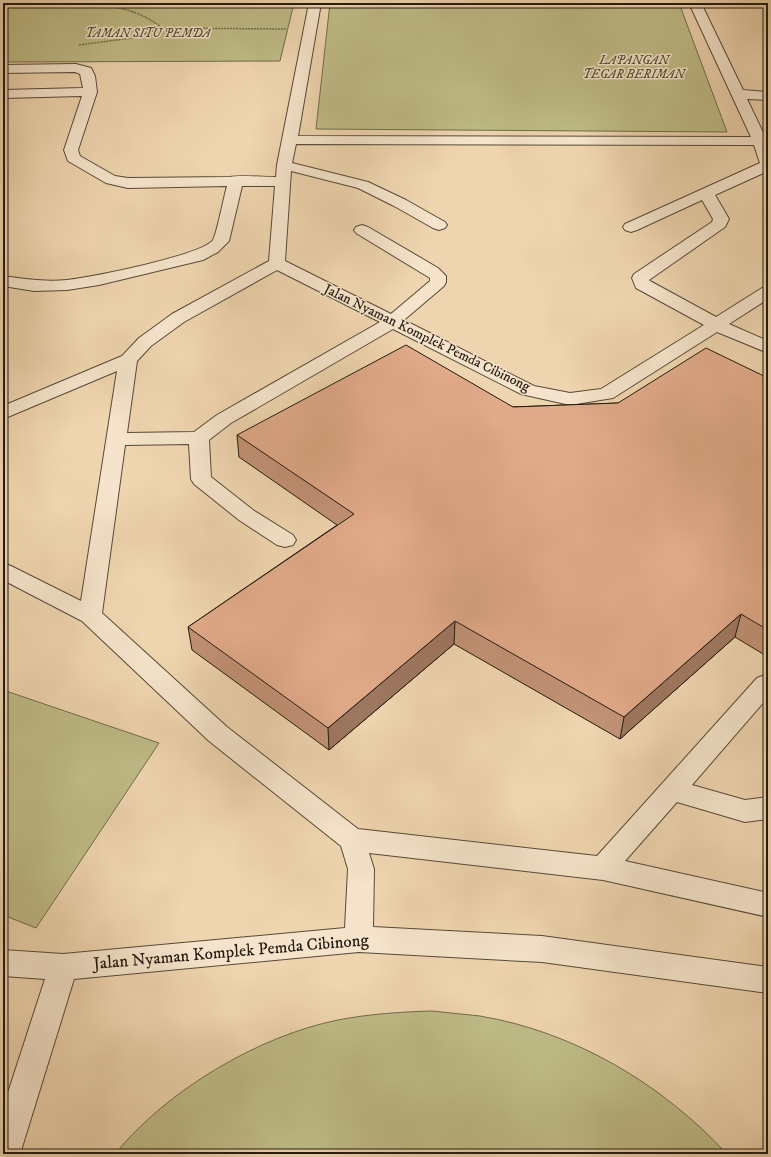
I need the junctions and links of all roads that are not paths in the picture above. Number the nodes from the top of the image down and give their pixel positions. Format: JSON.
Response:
{"nodes":[{"id":1,"x":315,"y":3,"type":"edge"},
{"id":2,"x":695,"y":3,"type":"edge"},
{"id":3,"x":3,"y":69,"type":"edge"},
{"id":4,"x":90,"y":92,"type":"junction"},
{"id":5,"x":3,"y":94,"type":"edge"},
{"id":6,"x":738,"y":94,"type":"junction"},
{"id":7,"x":768,"y":96,"type":"edge"},
{"id":8,"x":290,"y":140,"type":"junction"},
{"id":9,"x":760,"y":141,"type":"junction"},
{"id":10,"x":768,"y":164,"type":"edge"},
{"id":11,"x":282,"y":173,"type":"junction"},
{"id":12,"x":236,"y":180,"type":"junction"},
{"id":13,"x":706,"y":193,"type":"junction"},
{"id":14,"x":439,"y":225,"type":"dead end"},
{"id":15,"x":631,"y":227,"type":"dead end"},
{"id":16,"x":362,"y":230,"type":"dead end"},
{"id":17,"x":277,"y":263,"type":"junction"},
{"id":18,"x":3,"y":281,"type":"edge"},
{"id":19,"x":768,"y":292,"type":"edge"},
{"id":20,"x":392,"y":322,"type":"junction"},
{"id":21,"x":717,"y":325,"type":"junction"},
{"id":22,"x":768,"y":348,"type":"edge"},
{"id":23,"x":128,"y":360,"type":"junction"},
{"id":24,"x":3,"y":413,"type":"edge"},
{"id":25,"x":199,"y":438,"type":"junction"},
{"id":26,"x":116,"y":439,"type":"junction"},
{"id":27,"x":285,"y":540,"type":"dead end"},
{"id":28,"x":3,"y":571,"type":"edge"},
{"id":29,"x":90,"y":615,"type":"junction"},
{"id":30,"x":765,"y":684,"type":"dead end"},
{"id":31,"x":672,"y":790,"type":"junction"},
{"id":32,"x":768,"y":808,"type":"edge"},
{"id":33,"x":352,"y":840,"type":"junction"},
{"id":34,"x":603,"y":868,"type":"junction"},
{"id":35,"x":768,"y":905,"type":"edge"},
{"id":36,"x":359,"y":939,"type":"junction"},
{"id":37,"x":3,"y":963,"type":"edge"},
{"id":38,"x":63,"y":967,"type":"junction"},
{"id":39,"x":768,"y":980,"type":"edge"},
{"id":40,"x":4,"y":1154,"type":"edge"}],
"edges":[{"from":1,"to":8,"type":"lane"},
{"from":2,"to":6,"type":"lane"},
{"from":3,"to":4,"type":"lane"},
{"from":4,"to":5,"type":"lane"},
{"from":4,"to":12,"type":"lane"},
{"from":6,"to":7,"type":"lane"},
{"from":6,"to":9,"type":"lane"},
{"from":8,"to":9,"type":"lane"},
{"from":8,"to":11,"type":"lane"},
{"from":9,"to":10,"type":"lane"},
{"from":10,"to":13,"type":"lane"},
{"from":11,"to":12,"type":"lane"},
{"from":11,"to":14,"type":"lane"},
{"from":11,"to":17,"type":"lane"},
{"from":12,"to":18,"type":"lane"},
{"from":13,"to":15,"type":"lane"},
{"from":13,"to":21,"type":"lane"},
{"from":16,"to":20,"type":"lane"},
{"from":17,"to":20,"type":"lane","name":"Jalan Nyaman Komplek Pemda Cibinong"},
{"from":17,"to":23,"type":"lane"},
{"from":19,"to":21,"type":"lane","name":"Jalan Nyaman Komplek Pemda Cibinong"},
{"from":20,"to":21,"type":"lane","name":"Jalan Nyaman Komplek Pemda Cibinong"},
{"from":20,"to":25,"type":"lane"},
{"from":21,"to":22,"type":"lane"},
{"from":23,"to":24,"type":"lane"},
{"from":23,"to":26,"type":"lane"},
{"from":25,"to":26,"type":"lane"},
{"from":25,"to":27,"type":"lane"},
{"from":26,"to":29,"type":"lane"},
{"from":28,"to":29,"type":"lane"},
{"from":29,"to":33,"type":"lane"},
{"from":30,"to":31,"type":"lane"},
{"from":31,"to":32,"type":"lane"},
{"from":31,"to":34,"type":"lane"},
{"from":33,"to":34,"type":"lane"},
{"from":33,"to":36,"type":"lane"},
{"from":34,"to":35,"type":"lane"},
{"from":36,"to":38,"type":"lane","name":"Jalan Nyaman Komplek Pemda Cibinong"},
{"from":36,"to":39,"type":"lane","name":"Jalan Nyaman Komplek Pemda Cibinong"},
{"from":37,"to":38,"type":"lane","name":"Jalan Nyaman Komplek Pemda Cibinong"},
{"from":38,"to":40,"type":"lane"}]}
